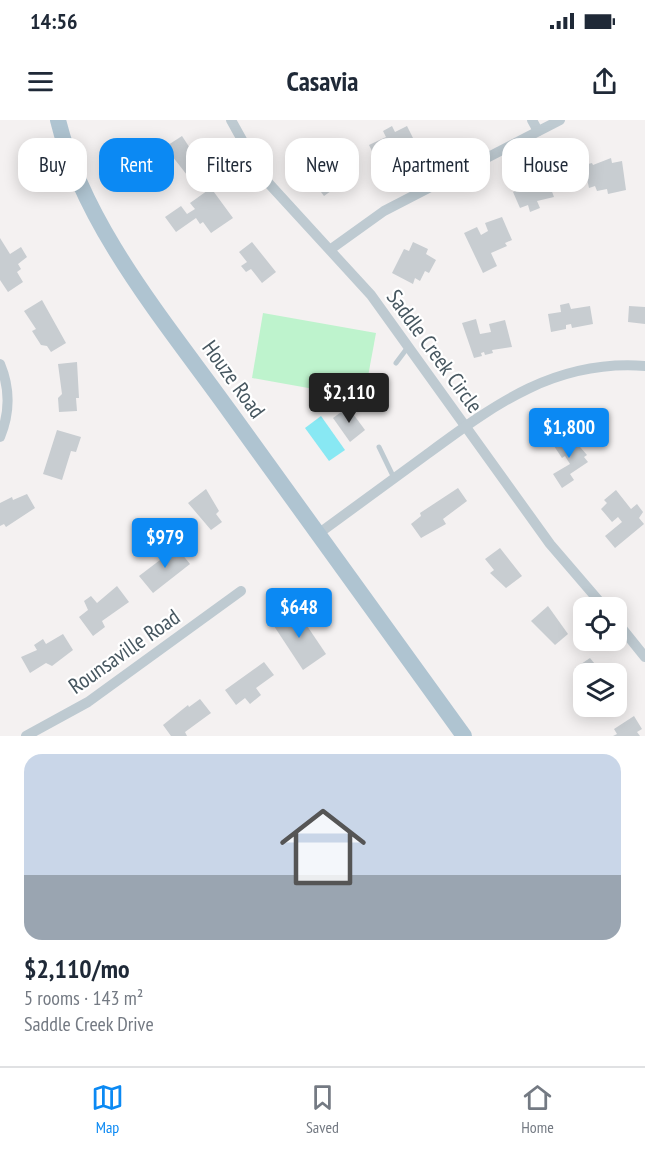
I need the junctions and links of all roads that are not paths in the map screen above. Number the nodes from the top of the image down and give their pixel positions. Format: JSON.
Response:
{"nodes":[{"id":1,"x":58,"y":120,"type":"edge"},
{"id":2,"x":231,"y":120,"type":"edge"},
{"id":3,"x":532,"y":120,"type":"edge"},
{"id":4,"x":560,"y":120,"type":"edge"},
{"id":5,"x":538,"y":131,"type":"junction"},
{"id":6,"x":331,"y":249,"type":"junction"},
{"id":7,"x":408,"y":347,"type":"junction"},
{"id":8,"x":396,"y":363,"type":"dead end"},
{"id":9,"x":0,"y":364,"type":"edge"},
{"id":10,"x":645,"y":366,"type":"edge"},
{"id":11,"x":465,"y":426,"type":"junction"},
{"id":12,"x":0,"y":437,"type":"edge"},
{"id":13,"x":379,"y":447,"type":"dead end"},
{"id":14,"x":394,"y":478,"type":"junction"},
{"id":15,"x":318,"y":534,"type":"junction"},
{"id":16,"x":241,"y":591,"type":"dead end"},
{"id":17,"x":596,"y":597,"type":"edge"},
{"id":18,"x":627,"y":635,"type":"edge"},
{"id":19,"x":645,"y":657,"type":"edge"},
{"id":20,"x":26,"y":736,"type":"edge"},
{"id":21,"x":464,"y":736,"type":"edge"}],
"edges":[{"from":1,"to":15,"type":"main road","name":"Houze Road"},
{"from":2,"to":6,"type":"street","name":"Saddle Creek Circle"},
{"from":3,"to":5,"type":"street"},
{"from":4,"to":5,"type":"street"},
{"from":5,"to":6,"type":"street"},
{"from":6,"to":7,"type":"street","name":"Saddle Creek Circle"},
{"from":7,"to":8,"type":"lane"},
{"from":7,"to":11,"type":"street","name":"Saddle Creek Circle"},
{"from":9,"to":12,"type":"street"},
{"from":10,"to":11,"type":"street"},
{"from":11,"to":14,"type":"street"},
{"from":11,"to":17,"type":"street","name":"Saddle Creek Circle"},
{"from":13,"to":14,"type":"lane"},
{"from":14,"to":15,"type":"street"},
{"from":15,"to":21,"type":"main road","name":"Houze Road"},
{"from":16,"to":20,"type":"street","name":"Rounsaville Road"},
{"from":18,"to":19,"type":"street"}]}
